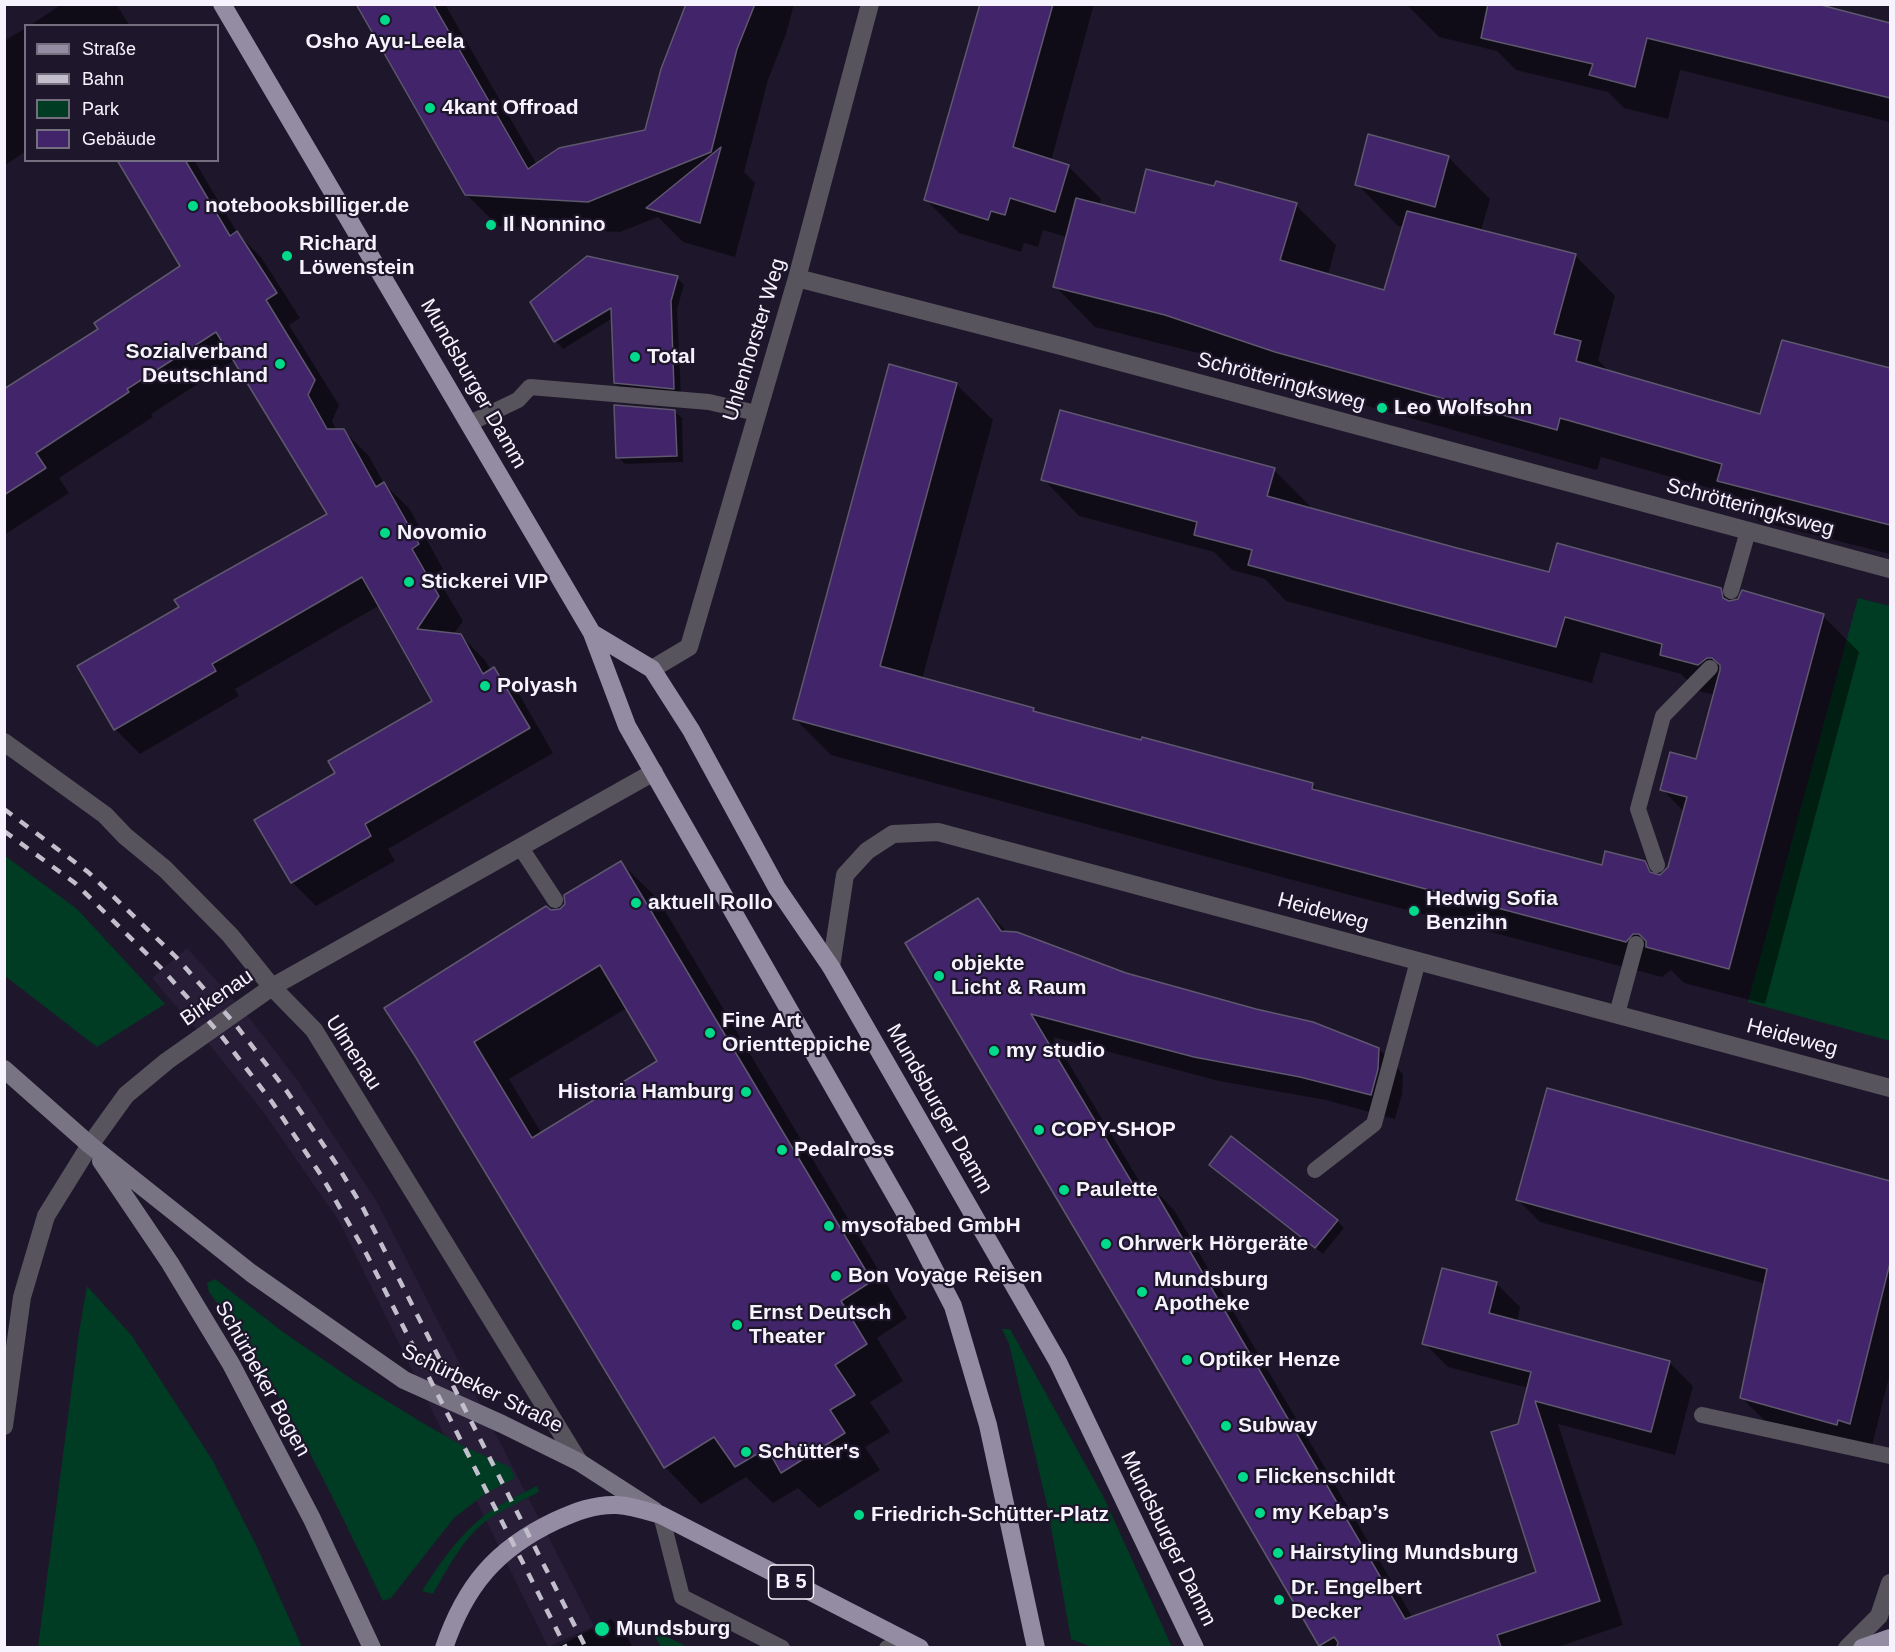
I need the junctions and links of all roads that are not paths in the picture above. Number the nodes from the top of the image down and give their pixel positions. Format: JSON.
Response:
{"nodes":[{"id":1,"x":222,"y":4,"type":"edge"},
{"id":2,"x":870,"y":4,"type":"edge"},
{"id":3,"x":797,"y":278,"type":"junction"},
{"id":4,"x":756,"y":413,"type":"junction"},
{"id":5,"x":470,"y":423,"type":"junction"},
{"id":6,"x":1748,"y":531,"type":"junction"},
{"id":7,"x":1890,"y":569,"type":"edge"},
{"id":8,"x":1731,"y":591,"type":"dead end"},
{"id":9,"x":592,"y":633,"type":"junction"},
{"id":10,"x":652,"y":669,"type":"junction"},
{"id":11,"x":1710,"y":669,"type":"dead end"},
{"id":12,"x":4,"y":742,"type":"edge"},
{"id":13,"x":654,"y":772,"type":"junction"},
{"id":14,"x":521,"y":848,"type":"junction"},
{"id":15,"x":1657,"y":865,"type":"dead end"},
{"id":16,"x":555,"y":900,"type":"dead end"},
{"id":17,"x":1636,"y":944,"type":"dead end"},
{"id":18,"x":1418,"y":961,"type":"junction"},
{"id":19,"x":831,"y":967,"type":"junction"},
{"id":20,"x":272,"y":987,"type":"junction"},
{"id":21,"x":1617,"y":1014,"type":"junction"},
{"id":22,"x":4,"y":1069,"type":"edge"},
{"id":23,"x":1890,"y":1088,"type":"edge"},
{"id":24,"x":90,"y":1145,"type":"junction"},
{"id":25,"x":1315,"y":1170,"type":"dead end"},
{"id":26,"x":1702,"y":1415,"type":"dead end"},
{"id":27,"x":4,"y":1426,"type":"edge"},
{"id":28,"x":1890,"y":1456,"type":"edge"},
{"id":29,"x":579,"y":1462,"type":"junction"},
{"id":30,"x":661,"y":1515,"type":"junction"},
{"id":31,"x":1890,"y":1583,"type":"edge"},
{"id":32,"x":1890,"y":1638,"type":"edge"},
{"id":33,"x":913,"y":1644,"type":"edge"},
{"id":34,"x":372,"y":1647,"type":"edge"},
{"id":35,"x":444,"y":1647,"type":"edge"},
{"id":36,"x":782,"y":1647,"type":"edge"},
{"id":37,"x":886,"y":1647,"type":"edge"},
{"id":38,"x":1036,"y":1647,"type":"edge"},
{"id":39,"x":1195,"y":1647,"type":"edge"},
{"id":40,"x":1847,"y":1647,"type":"edge"},
{"id":41,"x":1862,"y":1647,"type":"edge"}],
"edges":[{"from":1,"to":5,"type":"main road","name":"Mundsburger Damm"},
{"from":2,"to":3,"type":"street","name":"Uhlenhorster Weg"},
{"from":3,"to":4,"type":"street","name":"Uhlenhorster Weg"},
{"from":3,"to":6,"type":"street","name":"Schrötteringksweg"},
{"from":4,"to":5,"type":"lane"},
{"from":4,"to":10,"type":"street","name":"Uhlenhorster Weg"},
{"from":5,"to":9,"type":"main road","name":"Mundsburger Damm"},
{"from":6,"to":7,"type":"street","name":"Schrötteringksweg"},
{"from":6,"to":8,"type":"lane"},
{"from":9,"to":10,"type":"main road","name":"Mundsburger Damm"},
{"from":9,"to":13,"type":"main road","name":"Mundsburger Damm"},
{"from":10,"to":19,"type":"main road","name":"Mundsburger Damm"},
{"from":11,"to":15,"type":"lane"},
{"from":12,"to":20,"type":"street","name":"Ulmenau"},
{"from":13,"to":14,"type":"street","name":"Birkenau"},
{"from":13,"to":38,"type":"main road","name":"Mundsburger Damm"},
{"from":14,"to":16,"type":"lane"},
{"from":14,"to":20,"type":"street","name":"Birkenau"},
{"from":17,"to":21,"type":"lane"},
{"from":18,"to":19,"type":"street","name":"Heideweg"},
{"from":18,"to":21,"type":"street","name":"Heideweg"},
{"from":18,"to":25,"type":"lane"},
{"from":19,"to":39,"type":"main road","name":"Mundsburger Damm"},
{"from":20,"to":24,"type":"street","name":"Birkenau"},
{"from":20,"to":29,"type":"street","name":"Ulmenau"},
{"from":21,"to":23,"type":"street","name":"Heideweg"},
{"from":22,"to":24,"type":"main road","name":"Schürbeker Straße"},
{"from":24,"to":27,"type":"street","name":"Birkenau"},
{"from":24,"to":29,"type":"main road","name":"Schürbeker Straße"},
{"from":24,"to":34,"type":"main road","name":"Schürbeker Bogen"},
{"from":26,"to":28,"type":"lane"},
{"from":29,"to":30,"type":"main road","name":"Schürbeker Straße"},
{"from":30,"to":33,"type":"main road","name":"Schürbeker Straße","number":"B 5"},
{"from":30,"to":35,"type":"main road","number":"B 5"},
{"from":30,"to":36,"type":"lane"},
{"from":31,"to":40,"type":"street"},
{"from":32,"to":41,"type":"main road"},
{"from":33,"to":37,"type":"lane"}]}
